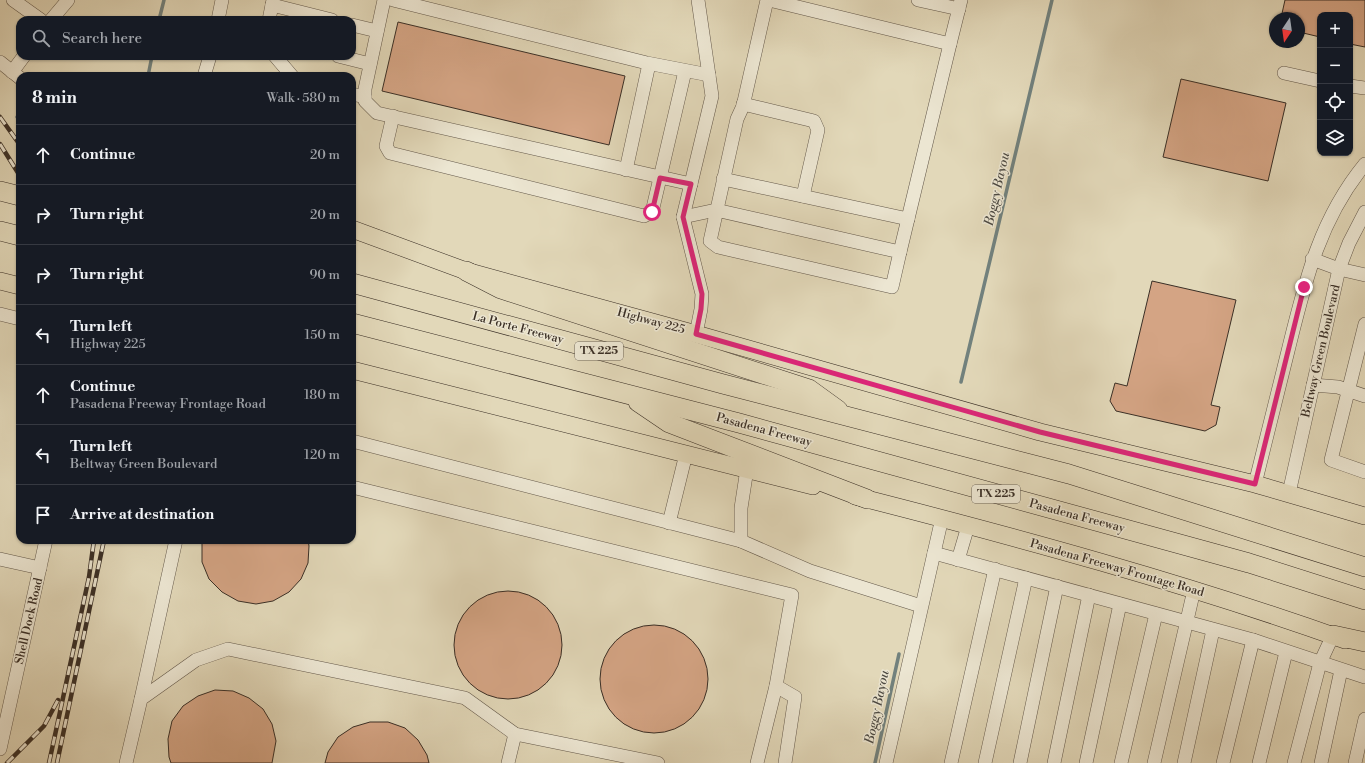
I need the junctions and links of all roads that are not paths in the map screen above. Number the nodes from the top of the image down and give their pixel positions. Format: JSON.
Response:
{"nodes":[{"id":1,"x":68,"y":0,"type":"edge"},
{"id":2,"x":222,"y":0,"type":"edge"},
{"id":3,"x":384,"y":0,"type":"edge"},
{"id":4,"x":393,"y":0,"type":"edge"},
{"id":5,"x":698,"y":0,"type":"edge"},
{"id":6,"x":768,"y":0,"type":"edge"},
{"id":7,"x":918,"y":0,"type":"edge"},
{"id":8,"x":16,"y":1,"type":"edge"},
{"id":9,"x":273,"y":2,"type":"edge"},
{"id":10,"x":960,"y":5,"type":"edge"},
{"id":11,"x":36,"y":16,"type":"edge"},
{"id":12,"x":54,"y":16,"type":"edge"},
{"id":13,"x":219,"y":16,"type":"edge"},
{"id":14,"x":270,"y":16,"type":"edge"},
{"id":15,"x":319,"y":16,"type":"edge"},
{"id":16,"x":356,"y":26,"type":"edge"},
{"id":17,"x":377,"y":32,"type":"junction"},
{"id":18,"x":950,"y":44,"type":"junction"},
{"id":19,"x":22,"y":60,"type":"edge"},
{"id":20,"x":209,"y":60,"type":"edge"},
{"id":21,"x":278,"y":60,"type":"edge"},
{"id":22,"x":354,"y":60,"type":"edge"},
{"id":23,"x":0,"y":62,"type":"edge"},
{"id":24,"x":370,"y":64,"type":"junction"},
{"id":25,"x":649,"y":64,"type":"junction"},
{"id":26,"x":685,"y":71,"type":"junction"},
{"id":27,"x":17,"y":72,"type":"edge"},
{"id":28,"x":205,"y":72,"type":"edge"},
{"id":29,"x":289,"y":72,"type":"edge"},
{"id":30,"x":1284,"y":73,"type":"dead end"},
{"id":31,"x":16,"y":75,"type":"edge"},
{"id":32,"x":709,"y":76,"type":"junction"},
{"id":33,"x":1317,"y":80,"type":"edge"},
{"id":34,"x":1353,"y":86,"type":"edge"},
{"id":35,"x":1365,"y":88,"type":"edge"},
{"id":36,"x":358,"y":95,"type":"edge"},
{"id":37,"x":743,"y":104,"type":"junction"},
{"id":38,"x":393,"y":116,"type":"junction"},
{"id":39,"x":1365,"y":164,"type":"edge"},
{"id":40,"x":626,"y":170,"type":"junction"},
{"id":41,"x":660,"y":178,"type":"junction"},
{"id":42,"x":723,"y":179,"type":"junction"},
{"id":43,"x":691,"y":184,"type":"junction"},
{"id":44,"x":0,"y":191,"type":"edge"},
{"id":45,"x":16,"y":195,"type":"edge"},
{"id":46,"x":803,"y":196,"type":"junction"},
{"id":47,"x":716,"y":210,"type":"junction"},
{"id":48,"x":1365,"y":212,"type":"edge"},
{"id":49,"x":683,"y":217,"type":"junction"},
{"id":50,"x":908,"y":219,"type":"junction"},
{"id":51,"x":356,"y":230,"type":"edge"},
{"id":52,"x":1,"y":231,"type":"edge"},
{"id":53,"x":16,"y":235,"type":"edge"},
{"id":54,"x":900,"y":252,"type":"junction"},
{"id":55,"x":1312,"y":259,"type":"junction"},
{"id":56,"x":1339,"y":270,"type":"junction"},
{"id":57,"x":466,"y":271,"type":"junction"},
{"id":58,"x":1365,"y":275,"type":"edge"},
{"id":59,"x":0,"y":281,"type":"edge"},
{"id":60,"x":356,"y":284,"type":"edge"},
{"id":61,"x":16,"y":285,"type":"edge"},
{"id":62,"x":0,"y":314,"type":"edge"},
{"id":63,"x":16,"y":318,"type":"edge"},
{"id":64,"x":356,"y":324,"type":"edge"},
{"id":65,"x":1365,"y":324,"type":"edge"},
{"id":66,"x":696,"y":334,"type":"junction"},
{"id":67,"x":356,"y":371,"type":"edge"},
{"id":68,"x":1313,"y":385,"type":"junction"},
{"id":69,"x":1348,"y":390,"type":"junction"},
{"id":70,"x":625,"y":393,"type":"junction"},
{"id":71,"x":1365,"y":396,"type":"edge"},
{"id":72,"x":847,"y":417,"type":"junction"},
{"id":73,"x":356,"y":442,"type":"edge"},
{"id":74,"x":686,"y":454,"type":"junction"},
{"id":75,"x":747,"y":469,"type":"junction"},
{"id":76,"x":1365,"y":472,"type":"edge"},
{"id":77,"x":1255,"y":484,"type":"junction"},
{"id":78,"x":356,"y":488,"type":"edge"},
{"id":79,"x":1289,"y":493,"type":"junction"},
{"id":80,"x":867,"y":499,"type":"junction"},
{"id":81,"x":1365,"y":516,"type":"edge"},
{"id":82,"x":942,"y":518,"type":"junction"},
{"id":83,"x":669,"y":523,"type":"junction"},
{"id":84,"x":968,"y":526,"type":"junction"},
{"id":85,"x":741,"y":541,"type":"junction"},
{"id":86,"x":45,"y":544,"type":"edge"},
{"id":87,"x":175,"y":544,"type":"edge"},
{"id":88,"x":934,"y":554,"type":"junction"},
{"id":89,"x":0,"y":559,"type":"edge"},
{"id":90,"x":958,"y":560,"type":"junction"},
{"id":91,"x":1365,"y":567,"type":"edge"},
{"id":92,"x":40,"y":568,"type":"junction"},
{"id":93,"x":995,"y":569,"type":"junction"},
{"id":94,"x":1026,"y":578,"type":"junction"},
{"id":95,"x":1057,"y":586,"type":"junction"},
{"id":96,"x":1194,"y":590,"type":"junction"},
{"id":97,"x":1089,"y":595,"type":"junction"},
{"id":98,"x":1365,"y":600,"type":"edge"},
{"id":99,"x":1120,"y":604,"type":"junction"},
{"id":100,"x":921,"y":606,"type":"junction"},
{"id":101,"x":1156,"y":614,"type":"junction"},
{"id":102,"x":1185,"y":623,"type":"junction"},
{"id":103,"x":1213,"y":630,"type":"junction"},
{"id":104,"x":1332,"y":635,"type":"junction"},
{"id":105,"x":1253,"y":640,"type":"junction"},
{"id":106,"x":1365,"y":642,"type":"edge"},
{"id":107,"x":1365,"y":647,"type":"edge"},
{"id":108,"x":1286,"y":652,"type":"junction"},
{"id":109,"x":1320,"y":663,"type":"junction"},
{"id":110,"x":1341,"y":670,"type":"junction"},
{"id":111,"x":1365,"y":677,"type":"edge"},
{"id":112,"x":776,"y":686,"type":"junction"},
{"id":113,"x":141,"y":700,"type":"junction"},
{"id":114,"x":1365,"y":719,"type":"edge"},
{"id":115,"x":515,"y":734,"type":"junction"},
{"id":116,"x":0,"y":749,"type":"edge"},
{"id":117,"x":126,"y":763,"type":"edge"},
{"id":118,"x":508,"y":763,"type":"edge"},
{"id":119,"x":658,"y":763,"type":"edge"},
{"id":120,"x":757,"y":763,"type":"edge"},
{"id":121,"x":785,"y":763,"type":"edge"},
{"id":122,"x":886,"y":763,"type":"edge"},
{"id":123,"x":951,"y":763,"type":"edge"},
{"id":124,"x":985,"y":763,"type":"edge"},
{"id":125,"x":1020,"y":763,"type":"edge"},
{"id":126,"x":1054,"y":763,"type":"edge"},
{"id":127,"x":1086,"y":763,"type":"edge"},
{"id":128,"x":1121,"y":763,"type":"edge"},
{"id":129,"x":1154,"y":763,"type":"edge"},
{"id":130,"x":1184,"y":763,"type":"edge"},
{"id":131,"x":1224,"y":763,"type":"edge"},
{"id":132,"x":1259,"y":763,"type":"edge"},
{"id":133,"x":1294,"y":763,"type":"edge"},
{"id":134,"x":1321,"y":763,"type":"edge"},
{"id":135,"x":1355,"y":763,"type":"edge"}],
"edges":[{"from":1,"to":12,"type":"street"},
{"from":2,"to":13,"type":"street"},
{"from":3,"to":17,"type":"street"},
{"from":4,"to":25,"type":"street"},
{"from":5,"to":32,"type":"street"},
{"from":6,"to":18,"type":"street"},
{"from":6,"to":37,"type":"street"},
{"from":7,"to":10,"type":"street"},
{"from":8,"to":11,"type":"street"},
{"from":9,"to":14,"type":"street"},
{"from":9,"to":15,"type":"street"},
{"from":10,"to":18,"type":"street"},
{"from":16,"to":17,"type":"street"},
{"from":17,"to":24,"type":"street"},
{"from":18,"to":50,"type":"street"},
{"from":19,"to":27,"type":"street"},
{"from":20,"to":28,"type":"street"},
{"from":21,"to":29,"type":"street"},
{"from":22,"to":24,"type":"street"},
{"from":23,"to":31,"type":"street"},
{"from":24,"to":36,"type":"street"},
{"from":25,"to":26,"type":"street"},
{"from":25,"to":40,"type":"street"},
{"from":26,"to":32,"type":"street"},
{"from":26,"to":41,"type":"street"},
{"from":30,"to":33,"type":"street"},
{"from":32,"to":43,"type":"street"},
{"from":34,"to":35,"type":"street"},
{"from":36,"to":38,"type":"street"},
{"from":37,"to":42,"type":"street"},
{"from":37,"to":46,"type":"street"},
{"from":38,"to":40,"type":"street"},
{"from":38,"to":41,"type":"street"},
{"from":39,"to":55,"type":"street"},
{"from":40,"to":41,"type":"street"},
{"from":41,"to":43,"type":"street"},
{"from":42,"to":46,"type":"street"},
{"from":42,"to":47,"type":"street"},
{"from":43,"to":49,"type":"street"},
{"from":44,"to":45,"type":"highway"},
{"from":46,"to":50,"type":"street"},
{"from":47,"to":49,"type":"street"},
{"from":47,"to":54,"type":"street"},
{"from":47,"to":54,"type":"street"},
{"from":48,"to":56,"type":"street","name":"Beltway Green Boulevard"},
{"from":49,"to":66,"type":"street"},
{"from":50,"to":54,"type":"street"},
{"from":51,"to":57,"type":"main road","name":"Highway 225"},
{"from":52,"to":53,"type":"highway"},
{"from":55,"to":56,"type":"street"},
{"from":55,"to":77,"type":"street"},
{"from":56,"to":58,"type":"street"},
{"from":56,"to":68,"type":"street","name":"Beltway Green Boulevard"},
{"from":57,"to":66,"type":"main road","name":"Highway 225"},
{"from":57,"to":72,"type":"highway"},
{"from":59,"to":61,"type":"main road"},
{"from":60,"to":72,"type":"highway","name":"La Porte Freeway","number":"TX 225"},
{"from":62,"to":63,"type":"street"},
{"from":64,"to":70,"type":"highway","number":"TX 225"},
{"from":65,"to":69,"type":"street"},
{"from":66,"to":77,"type":"main road","name":"Highway 225"},
{"from":67,"to":74,"type":"main road"},
{"from":68,"to":69,"type":"street"},
{"from":68,"to":79,"type":"street","name":"Beltway Green Boulevard"},
{"from":69,"to":71,"type":"street"},
{"from":69,"to":76,"type":"street"},
{"from":70,"to":80,"type":"highway"},
{"from":70,"to":98,"type":"highway","name":"Pasadena Freeway","number":"TX 225"},
{"from":72,"to":91,"type":"highway","number":"TX 225"},
{"from":73,"to":83,"type":"street"},
{"from":74,"to":75,"type":"main road"},
{"from":74,"to":83,"type":"street"},
{"from":75,"to":80,"type":"main road"},
{"from":75,"to":85,"type":"street"},
{"from":77,"to":79,"type":"main road"},
{"from":78,"to":112,"type":"street"},
{"from":79,"to":81,"type":"main road"},
{"from":80,"to":82,"type":"main road","name":"Pasadena Freeway Frontage Road"},
{"from":82,"to":84,"type":"main road","name":"Pasadena Freeway Frontage Road"},
{"from":82,"to":88,"type":"street"},
{"from":83,"to":85,"type":"street"},
{"from":84,"to":90,"type":"street"},
{"from":84,"to":96,"type":"main road","name":"Pasadena Freeway Frontage Road"},
{"from":85,"to":100,"type":"street"},
{"from":86,"to":92,"type":"street","name":"Shell Dock Road"},
{"from":87,"to":113,"type":"street"},
{"from":88,"to":90,"type":"street"},
{"from":88,"to":100,"type":"street"},
{"from":89,"to":92,"type":"street"},
{"from":90,"to":93,"type":"street"},
{"from":92,"to":116,"type":"street","name":"Shell Dock Road"},
{"from":93,"to":94,"type":"street"},
{"from":93,"to":123,"type":"street"},
{"from":94,"to":95,"type":"street"},
{"from":94,"to":124,"type":"street"},
{"from":95,"to":97,"type":"street"},
{"from":95,"to":125,"type":"street"},
{"from":96,"to":102,"type":"street"},
{"from":96,"to":104,"type":"main road","name":"Pasadena Freeway Frontage Road"},
{"from":97,"to":99,"type":"street"},
{"from":97,"to":126,"type":"street"},
{"from":99,"to":101,"type":"street"},
{"from":99,"to":127,"type":"street"},
{"from":100,"to":122,"type":"street"},
{"from":101,"to":102,"type":"street"},
{"from":101,"to":128,"type":"street"},
{"from":102,"to":103,"type":"street"},
{"from":102,"to":129,"type":"street"},
{"from":103,"to":105,"type":"street"},
{"from":103,"to":130,"type":"street"},
{"from":104,"to":106,"type":"highway"},
{"from":104,"to":107,"type":"main road","name":"Pasadena Freeway Frontage Road"},
{"from":104,"to":109,"type":"street"},
{"from":105,"to":108,"type":"street"},
{"from":105,"to":131,"type":"street"},
{"from":108,"to":109,"type":"street"},
{"from":108,"to":132,"type":"street"},
{"from":109,"to":110,"type":"street"},
{"from":109,"to":133,"type":"street"},
{"from":110,"to":111,"type":"street"},
{"from":110,"to":134,"type":"street"},
{"from":112,"to":120,"type":"street"},
{"from":112,"to":121,"type":"street"},
{"from":113,"to":115,"type":"street"},
{"from":113,"to":117,"type":"street"},
{"from":114,"to":135,"type":"street"},
{"from":115,"to":118,"type":"street"},
{"from":115,"to":119,"type":"street"}]}
